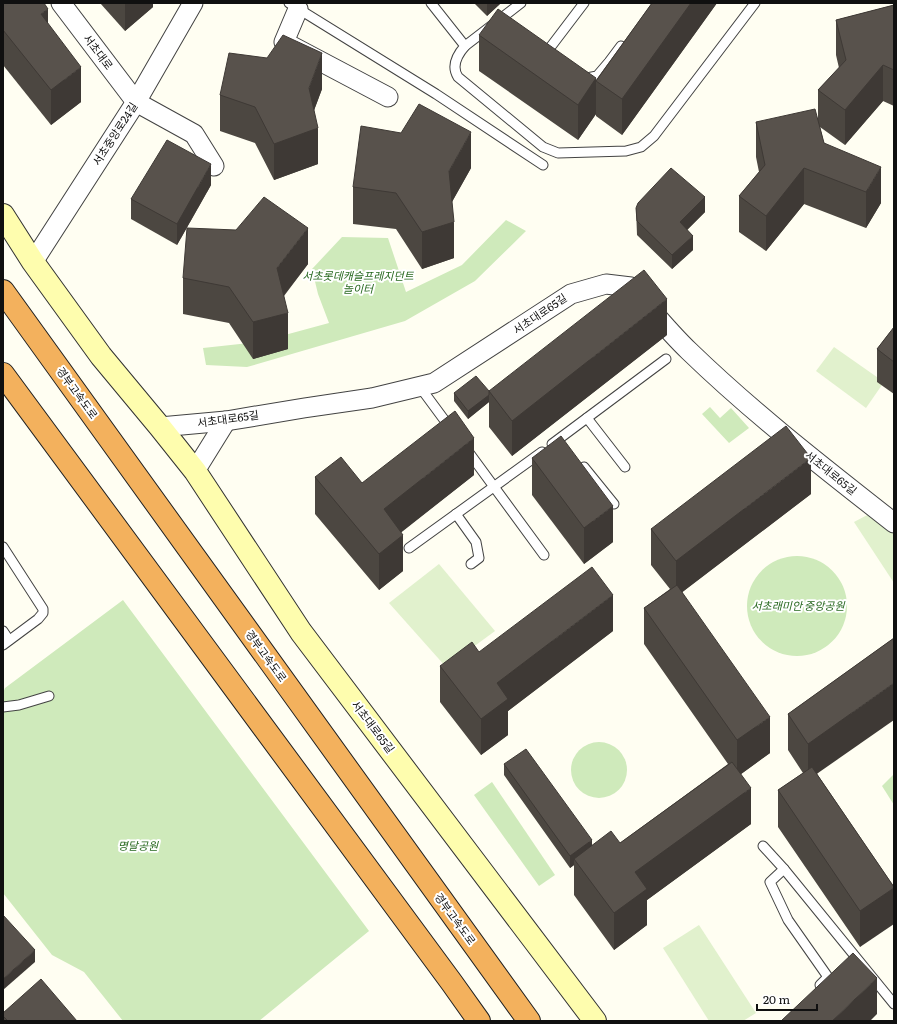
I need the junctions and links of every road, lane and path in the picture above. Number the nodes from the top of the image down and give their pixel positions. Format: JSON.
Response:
{"nodes":[{"id":1,"x":61,"y":3,"type":"edge"},
{"id":2,"x":192,"y":3,"type":"edge"},
{"id":3,"x":431,"y":3,"type":"edge"},
{"id":4,"x":521,"y":3,"type":"edge"},
{"id":5,"x":584,"y":3,"type":"edge"},
{"id":6,"x":755,"y":3,"type":"edge"},
{"id":7,"x":294,"y":6,"type":"edge"},
{"id":8,"x":626,"y":39,"type":"edge"},
{"id":9,"x":465,"y":46,"type":"junction"},
{"id":10,"x":546,"y":53,"type":"edge"},
{"id":11,"x":573,"y":69,"type":"edge"},
{"id":12,"x":388,"y":97,"type":"dead end"},
{"id":13,"x":136,"y":102,"type":"junction"},
{"id":14,"x":543,"y":165,"type":"dead end"},
{"id":15,"x":214,"y":166,"type":"dead end"},
{"id":16,"x":3,"y":215,"type":"edge"},
{"id":17,"x":33,"y":262,"type":"junction"},
{"id":18,"x":3,"y":291,"type":"edge"},
{"id":19,"x":666,"y":359,"type":"dead end"},
{"id":20,"x":3,"y":374,"type":"edge"},
{"id":21,"x":420,"y":387,"type":"junction"},
{"id":22,"x":587,"y":418,"type":"junction"},
{"id":23,"x":226,"y":421,"type":"junction"},
{"id":24,"x":160,"y":427,"type":"junction"},
{"id":25,"x":579,"y":462,"type":"edge"},
{"id":26,"x":625,"y":467,"type":"dead end"},
{"id":27,"x":195,"y":471,"type":"junction"},
{"id":28,"x":495,"y":487,"type":"junction"},
{"id":29,"x":614,"y":504,"type":"edge"},
{"id":30,"x":456,"y":514,"type":"junction"},
{"id":31,"x":894,"y":523,"type":"edge"},
{"id":32,"x":3,"y":547,"type":"edge"},
{"id":33,"x":410,"y":548,"type":"dead end"},
{"id":34,"x":544,"y":555,"type":"dead end"},
{"id":35,"x":471,"y":564,"type":"dead end"},
{"id":36,"x":3,"y":631,"type":"edge"},
{"id":37,"x":6,"y":642,"type":"edge"},
{"id":38,"x":49,"y":696,"type":"dead end"},
{"id":39,"x":3,"y":706,"type":"edge"},
{"id":40,"x":763,"y":846,"type":"dead end"},
{"id":41,"x":784,"y":869,"type":"junction"},
{"id":42,"x":810,"y":993,"type":"edge"},
{"id":43,"x":894,"y":1004,"type":"edge"},
{"id":44,"x":479,"y":1021,"type":"edge"},
{"id":45,"x":529,"y":1021,"type":"edge"},
{"id":46,"x":595,"y":1021,"type":"edge"}],
"edges":[{"from":1,"to":13,"type":"street","name":"서초대로"},
{"from":2,"to":13,"type":"street","name":"서초중앙로24길"},
{"from":3,"to":9,"type":"lane"},
{"from":4,"to":9,"type":"lane"},
{"from":5,"to":10,"type":"lane"},
{"from":6,"to":9,"type":"lane"},
{"from":7,"to":12,"type":"street"},
{"from":7,"to":14,"type":"lane"},
{"from":8,"to":11,"type":"lane"},
{"from":13,"to":15,"type":"street"},
{"from":13,"to":17,"type":"street","name":"서초중앙로24길"},
{"from":16,"to":17,"type":"street","name":"서초대로65길"},
{"from":17,"to":24,"type":"street","name":"서초대로65길"},
{"from":18,"to":45,"type":"highway","name":"경부고속도로"},
{"from":19,"to":22,"type":"lane"},
{"from":20,"to":44,"type":"highway"},
{"from":21,"to":23,"type":"street","name":"서초대로65길"},
{"from":21,"to":28,"type":"lane"},
{"from":21,"to":31,"type":"street","name":"서초대로65길"},
{"from":22,"to":26,"type":"lane"},
{"from":22,"to":28,"type":"lane"},
{"from":23,"to":24,"type":"street","name":"서초대로65길"},
{"from":23,"to":27,"type":"street"},
{"from":24,"to":27,"type":"street","name":"서초대로65길"},
{"from":25,"to":29,"type":"lane"},
{"from":27,"to":46,"type":"street","name":"서초대로65길"},
{"from":28,"to":30,"type":"lane"},
{"from":28,"to":34,"type":"lane"},
{"from":30,"to":33,"type":"lane"},
{"from":30,"to":35,"type":"lane"},
{"from":32,"to":37,"type":"lane"},
{"from":36,"to":37,"type":"lane"},
{"from":38,"to":39,"type":"lane"},
{"from":40,"to":41,"type":"lane"},
{"from":41,"to":42,"type":"lane"},
{"from":41,"to":43,"type":"lane"}]}
